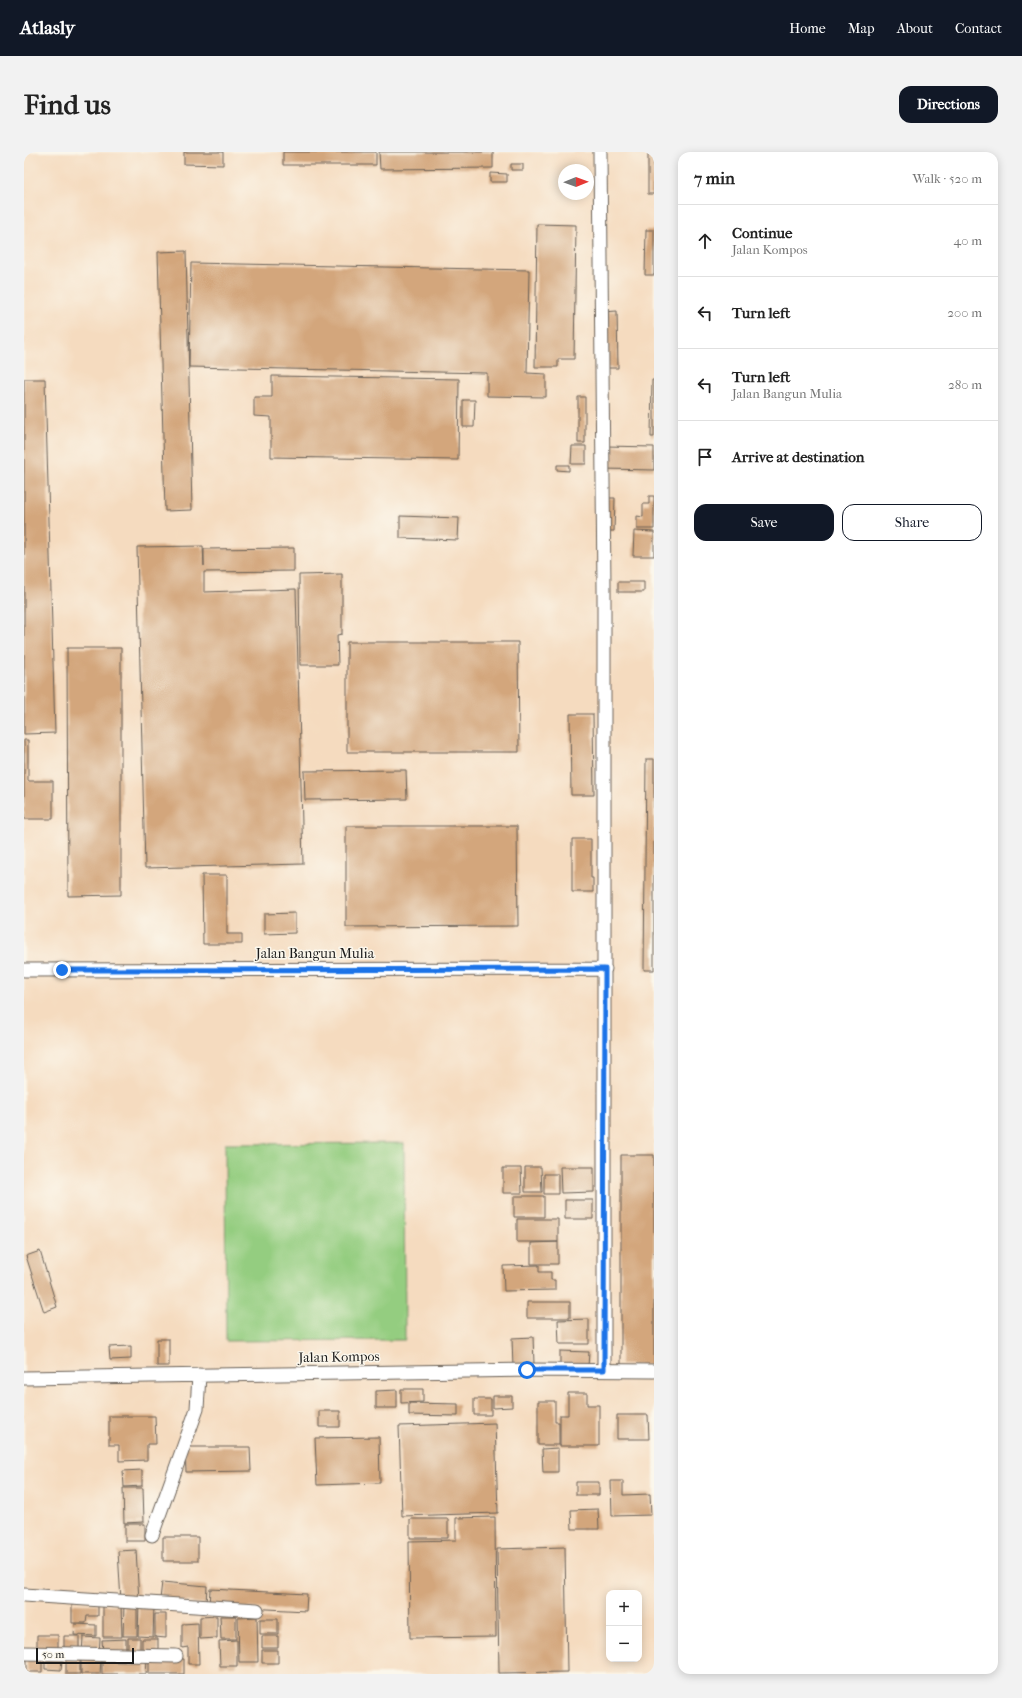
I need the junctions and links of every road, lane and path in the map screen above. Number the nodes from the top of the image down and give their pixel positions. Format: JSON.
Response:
{"nodes":[{"id":1,"x":600,"y":152,"type":"edge"},
{"id":2,"x":605,"y":969,"type":"junction"},
{"id":3,"x":24,"y":970,"type":"edge"},
{"id":4,"x":604,"y":1370,"type":"junction"},
{"id":5,"x":654,"y":1371,"type":"edge"},
{"id":6,"x":199,"y":1375,"type":"junction"},
{"id":7,"x":24,"y":1378,"type":"edge"},
{"id":8,"x":152,"y":1535,"type":"dead end"},
{"id":9,"x":24,"y":1595,"type":"edge"},
{"id":10,"x":257,"y":1610,"type":"dead end"},
{"id":11,"x":24,"y":1653,"type":"edge"},
{"id":12,"x":176,"y":1656,"type":"dead end"}],
"edges":[{"from":1,"to":2,"type":"street"},
{"from":2,"to":3,"type":"street","name":"Jalan Bangun Mulia"},
{"from":2,"to":4,"type":"street"},
{"from":4,"to":5,"type":"street","name":"Jalan Kompos"},
{"from":4,"to":6,"type":"street","name":"Jalan Kompos"},
{"from":6,"to":7,"type":"street","name":"Jalan Kompos"},
{"from":6,"to":8,"type":"street"},
{"from":9,"to":10,"type":"street"},
{"from":11,"to":12,"type":"street"}]}
